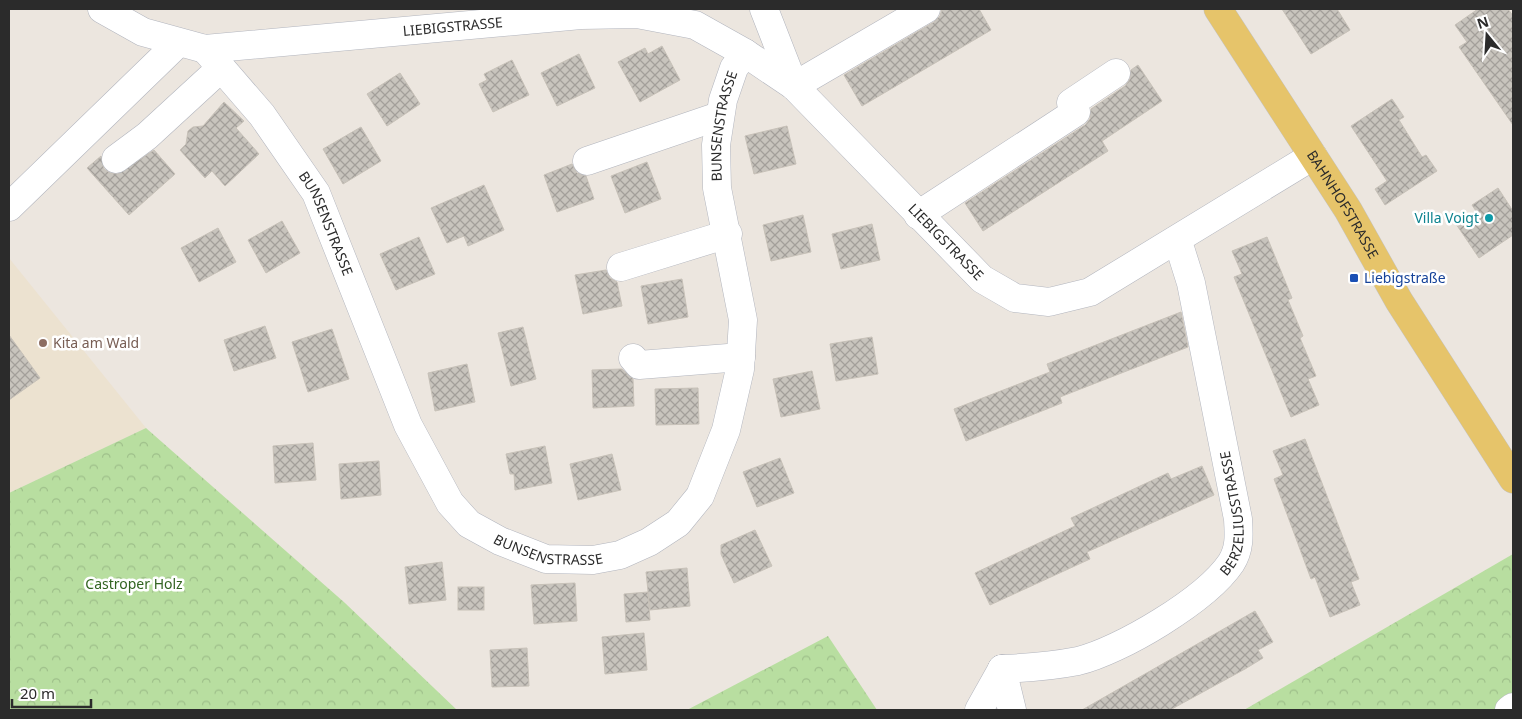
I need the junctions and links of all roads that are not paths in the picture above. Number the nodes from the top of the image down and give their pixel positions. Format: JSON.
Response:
{"nodes":[{"id":1,"x":102,"y":9,"type":"edge"},
{"id":2,"x":764,"y":9,"type":"edge"},
{"id":3,"x":926,"y":9,"type":"edge"},
{"id":4,"x":1218,"y":9,"type":"edge"},
{"id":5,"x":178,"y":43,"type":"junction"},
{"id":6,"x":745,"y":53,"type":"junction"},
{"id":7,"x":213,"y":58,"type":"junction"},
{"id":8,"x":1116,"y":73,"type":"dead end"},
{"id":9,"x":794,"y":86,"type":"junction"},
{"id":10,"x":719,"y":116,"type":"junction"},
{"id":11,"x":1313,"y":156,"type":"junction"},
{"id":12,"x":116,"y":159,"type":"dead end"},
{"id":13,"x":587,"y":160,"type":"dead end"},
{"id":14,"x":9,"y":207,"type":"edge"},
{"id":15,"x":918,"y":215,"type":"junction"},
{"id":16,"x":728,"y":234,"type":"junction"},
{"id":17,"x":1175,"y":241,"type":"junction"},
{"id":18,"x":621,"y":266,"type":"dead end"},
{"id":19,"x":741,"y":357,"type":"junction"},
{"id":20,"x":633,"y":358,"type":"dead end"},
{"id":21,"x":1513,"y":479,"type":"edge"},
{"id":22,"x":1002,"y":669,"type":"junction"},
{"id":23,"x":1513,"y":707,"type":"edge"},
{"id":24,"x":979,"y":710,"type":"edge"},
{"id":25,"x":1012,"y":710,"type":"edge"},
{"id":26,"x":1508,"y":710,"type":"edge"}],
"edges":[{"from":1,"to":5,"type":"street","name":"LIEBIGSTRASSE"},
{"from":2,"to":9,"type":"street","name":"LIEBIGSTRASSE"},
{"from":3,"to":9,"type":"street"},
{"from":4,"to":11,"type":"main road","name":"BAHNHOFSTRASSE"},
{"from":5,"to":7,"type":"street","name":"LIEBIGSTRASSE"},
{"from":5,"to":14,"type":"street"},
{"from":6,"to":7,"type":"street","name":"LIEBIGSTRASSE"},
{"from":6,"to":9,"type":"street","name":"LIEBIGSTRASSE"},
{"from":6,"to":10,"type":"street","name":"BUNSENSTRASSE"},
{"from":7,"to":12,"type":"street"},
{"from":7,"to":19,"type":"street","name":"BUNSENSTRASSE"},
{"from":8,"to":15,"type":"street"},
{"from":9,"to":15,"type":"street","name":"LIEBIGSTRASSE"},
{"from":10,"to":13,"type":"street"},
{"from":10,"to":16,"type":"street","name":"BUNSENSTRASSE"},
{"from":11,"to":17,"type":"street","name":"LIEBIGSTRASSE"},
{"from":11,"to":21,"type":"main road","name":"BAHNHOFSTRASSE"},
{"from":15,"to":17,"type":"street","name":"LIEBIGSTRASSE"},
{"from":16,"to":18,"type":"street"},
{"from":16,"to":19,"type":"street","name":"BUNSENSTRASSE"},
{"from":17,"to":22,"type":"street","name":"BERZELIUSSTRASSE"},
{"from":19,"to":20,"type":"street"},
{"from":22,"to":24,"type":"street"},
{"from":22,"to":25,"type":"street"},
{"from":23,"to":26,"type":"street"}]}
